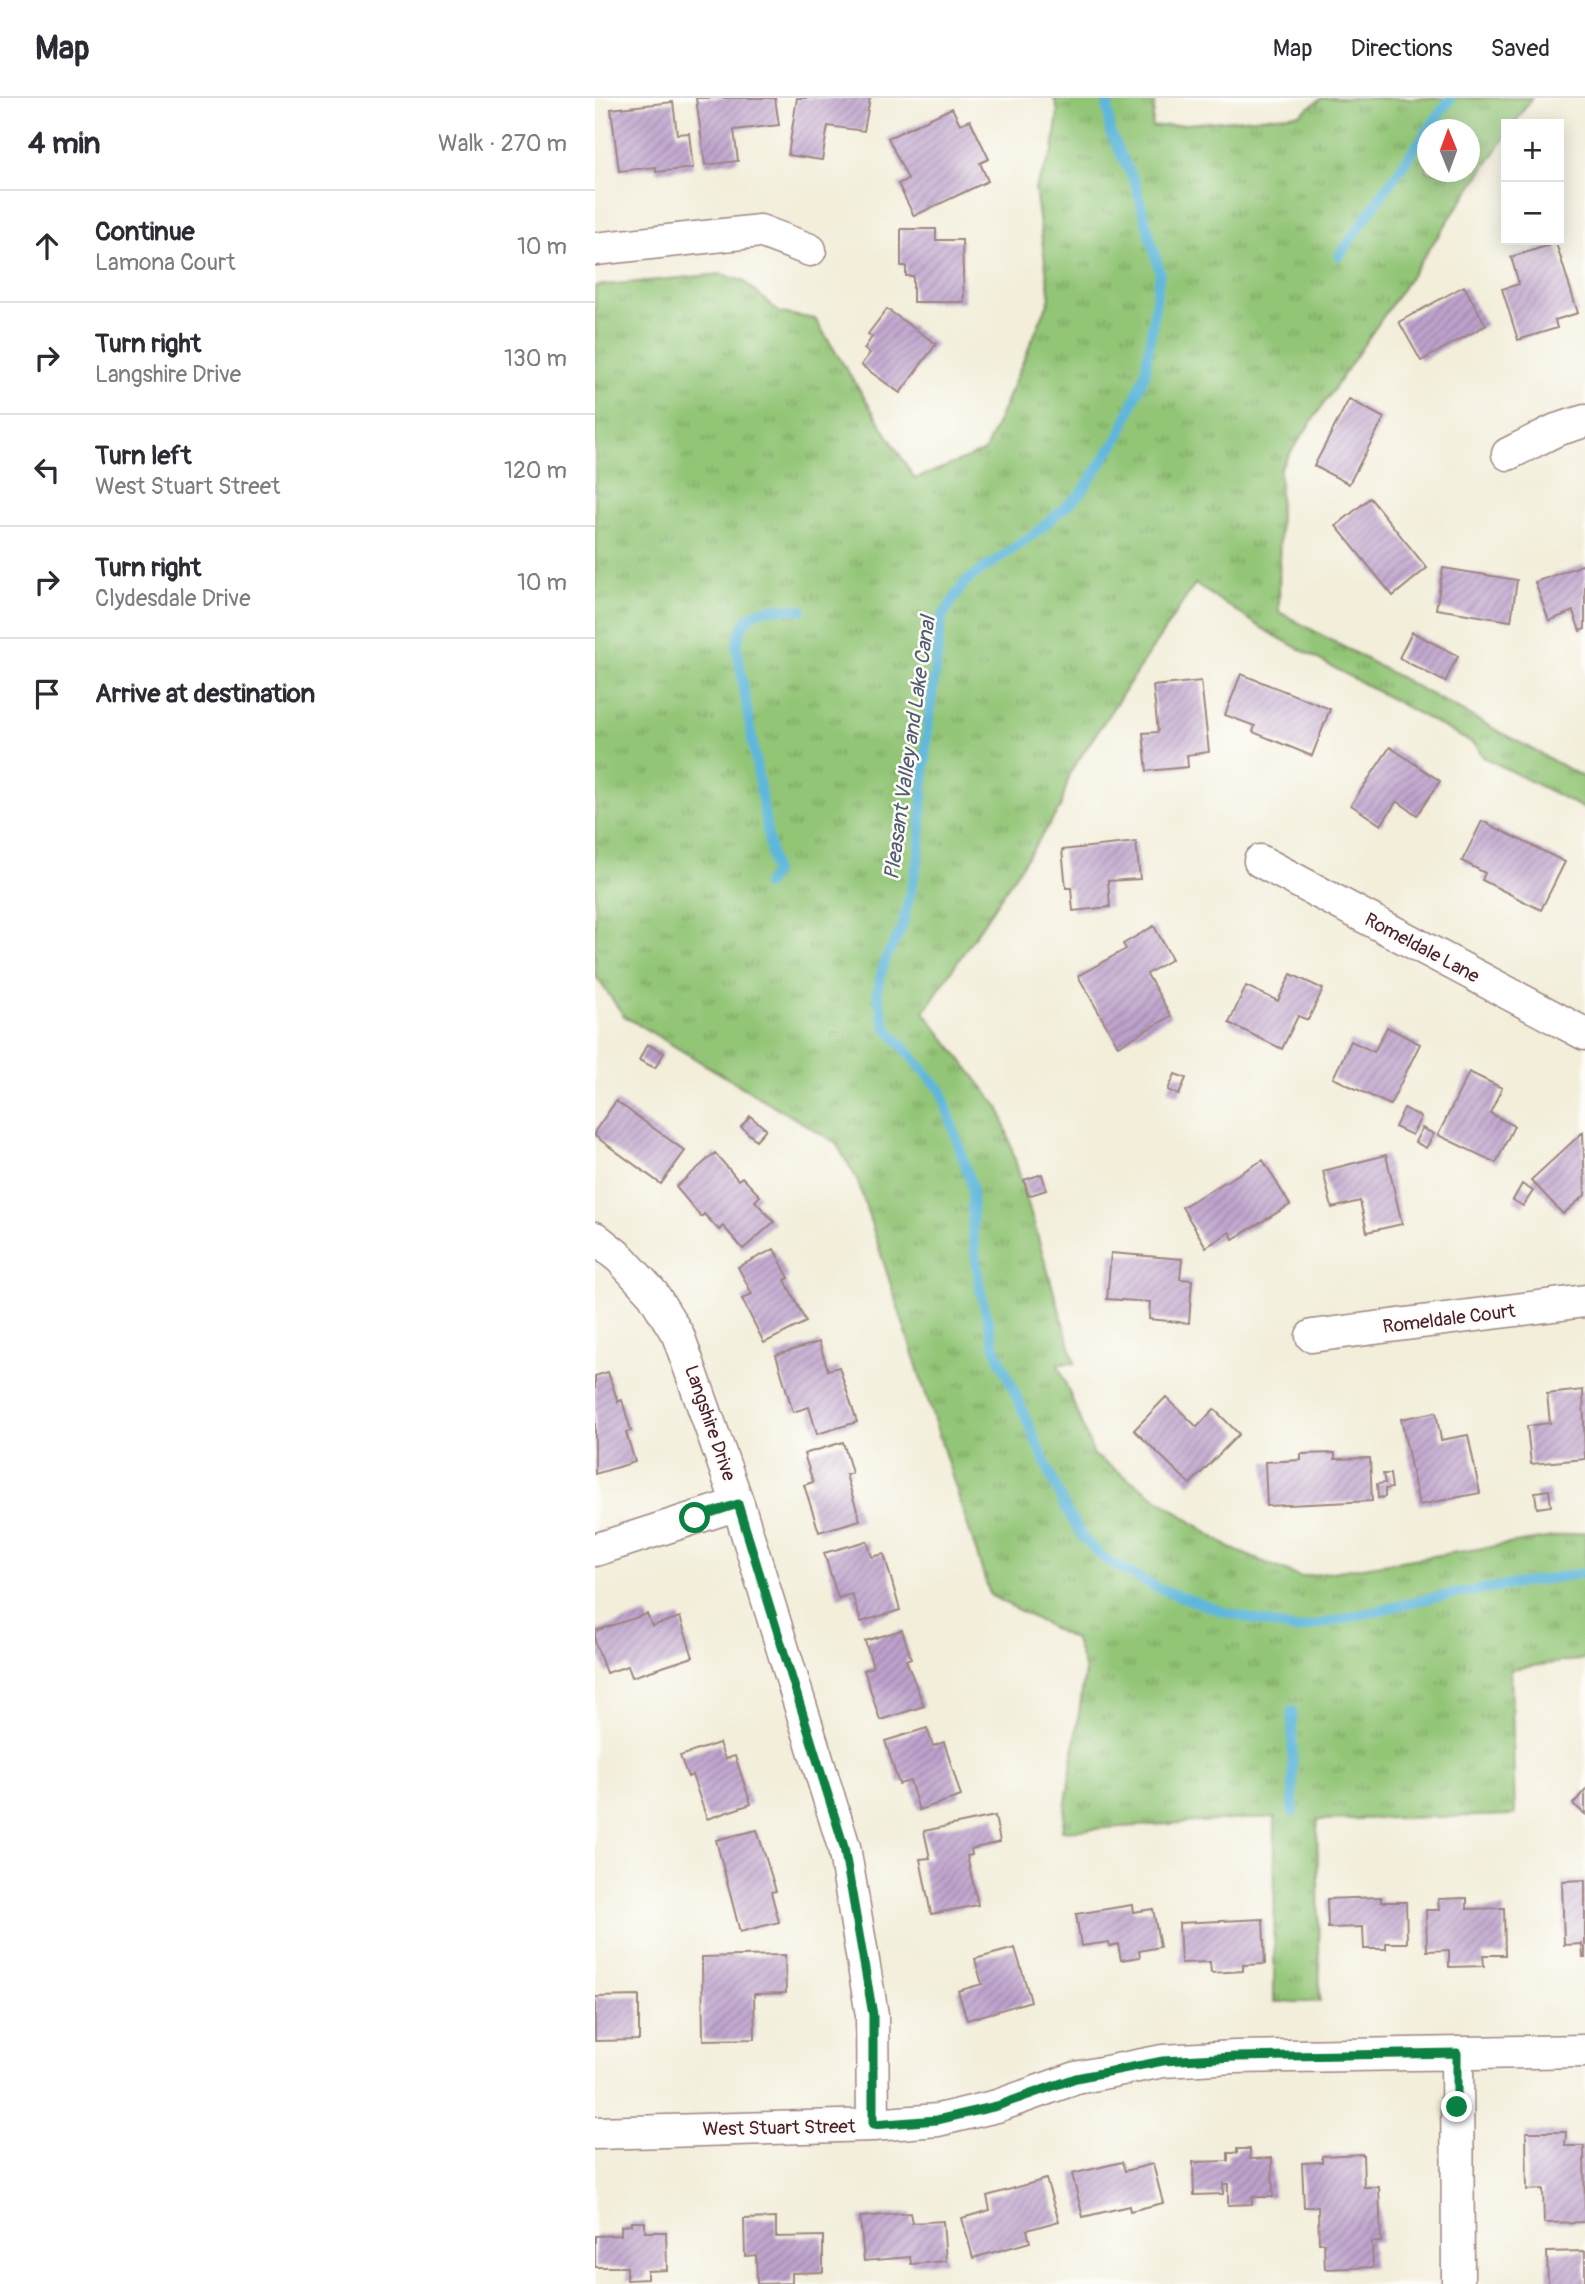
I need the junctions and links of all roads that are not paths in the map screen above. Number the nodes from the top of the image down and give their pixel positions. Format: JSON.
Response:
{"nodes":[{"id":1,"x":595,"y":249,"type":"edge"},
{"id":2,"x":810,"y":250,"type":"dead end"},
{"id":3,"x":1585,"y":421,"type":"edge"},
{"id":4,"x":1508,"y":454,"type":"dead end"},
{"id":5,"x":1260,"y":861,"type":"dead end"},
{"id":6,"x":1585,"y":1034,"type":"edge"},
{"id":7,"x":595,"y":1238,"type":"edge"},
{"id":8,"x":1585,"y":1301,"type":"edge"},
{"id":9,"x":1312,"y":1336,"type":"dead end"},
{"id":10,"x":738,"y":1504,"type":"junction"},
{"id":11,"x":595,"y":1550,"type":"edge"},
{"id":12,"x":1585,"y":2051,"type":"edge"},
{"id":13,"x":1457,"y":2053,"type":"junction"},
{"id":14,"x":873,"y":2125,"type":"junction"},
{"id":15,"x":595,"y":2133,"type":"edge"},
{"id":16,"x":1458,"y":2284,"type":"edge"}],
"edges":[{"from":1,"to":2,"type":"street"},
{"from":3,"to":4,"type":"street"},
{"from":5,"to":6,"type":"street","name":"Romeldale Lane"},
{"from":7,"to":10,"type":"street","name":"Langshire Drive"},
{"from":8,"to":9,"type":"street","name":"Romeldale Court"},
{"from":10,"to":11,"type":"street"},
{"from":10,"to":14,"type":"street","name":"Langshire Drive"},
{"from":12,"to":13,"type":"street","name":"West Stuart Street"},
{"from":13,"to":14,"type":"street","name":"West Stuart Street"},
{"from":13,"to":16,"type":"street"},
{"from":14,"to":15,"type":"street","name":"West Stuart Street"}]}
